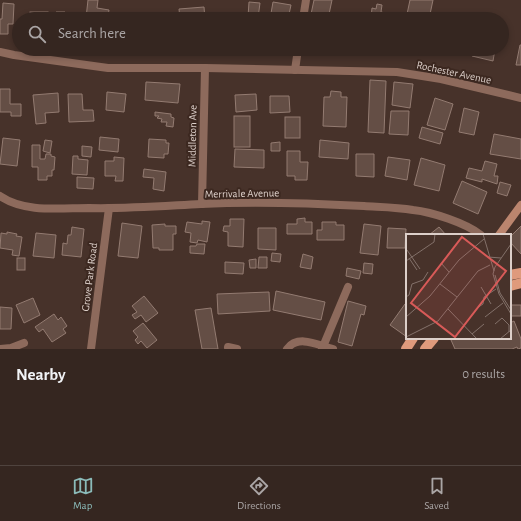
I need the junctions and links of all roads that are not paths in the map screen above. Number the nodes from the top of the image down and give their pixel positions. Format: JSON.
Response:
{"nodes":[{"id":1,"x":306,"y":0,"type":"edge"},
{"id":2,"x":304,"y":12,"type":"edge"},
{"id":3,"x":0,"y":52,"type":"edge"},
{"id":4,"x":12,"y":55,"type":"edge"},
{"id":5,"x":21,"y":56,"type":"edge"},
{"id":6,"x":297,"y":56,"type":"edge"},
{"id":7,"x":205,"y":68,"type":"junction"},
{"id":8,"x":295,"y":70,"type":"junction"},
{"id":9,"x":521,"y":98,"type":"edge"},
{"id":10,"x":0,"y":196,"type":"edge"},
{"id":11,"x":202,"y":204,"type":"junction"},
{"id":12,"x":521,"y":205,"type":"edge"},
{"id":13,"x":109,"y":208,"type":"junction"},
{"id":14,"x":479,"y":234,"type":"edge"},
{"id":15,"x":500,"y":234,"type":"edge"},
{"id":16,"x":521,"y":274,"type":"edge"},
{"id":17,"x":511,"y":275,"type":"edge"},
{"id":18,"x":521,"y":283,"type":"edge"},
{"id":19,"x":511,"y":286,"type":"edge"},
{"id":20,"x":348,"y":287,"type":"dead end"},
{"id":21,"x":413,"y":339,"type":"edge"},
{"id":22,"x":433,"y":339,"type":"edge"},
{"id":23,"x":24,"y":343,"type":"dead end"},
{"id":24,"x":228,"y":347,"type":"dead end"},
{"id":25,"x":323,"y":348,"type":"edge"},
{"id":26,"x":0,"y":349,"type":"edge"},
{"id":27,"x":91,"y":349,"type":"edge"},
{"id":28,"x":237,"y":349,"type":"edge"},
{"id":29,"x":287,"y":349,"type":"edge"},
{"id":30,"x":333,"y":349,"type":"edge"},
{"id":31,"x":406,"y":349,"type":"edge"},
{"id":32,"x":425,"y":349,"type":"edge"}],
"edges":[{"from":1,"to":2,"type":"street"},
{"from":3,"to":4,"type":"street","name":"Rochester Avenue"},
{"from":5,"to":7,"type":"street","name":"Rochester Avenue"},
{"from":6,"to":8,"type":"street"},
{"from":7,"to":8,"type":"street","name":"Rochester Avenue"},
{"from":7,"to":11,"type":"street","name":"Middleton Ave"},
{"from":8,"to":9,"type":"street","name":"Rochester Avenue"},
{"from":10,"to":13,"type":"street","name":"Merrivale Avenue"},
{"from":11,"to":13,"type":"street","name":"Merrivale Avenue"},
{"from":11,"to":14,"type":"street","name":"Merrivale Avenue"},
{"from":12,"to":15,"type":"main road"},
{"from":13,"to":27,"type":"street","name":"Grove Park Road"},
{"from":16,"to":17,"type":"main road"},
{"from":18,"to":19,"type":"main road"},
{"from":20,"to":25,"type":"street"},
{"from":21,"to":31,"type":"main road"},
{"from":22,"to":32,"type":"main road"},
{"from":23,"to":26,"type":"street"},
{"from":24,"to":28,"type":"street"},
{"from":25,"to":29,"type":"street"},
{"from":25,"to":30,"type":"street"}]}
